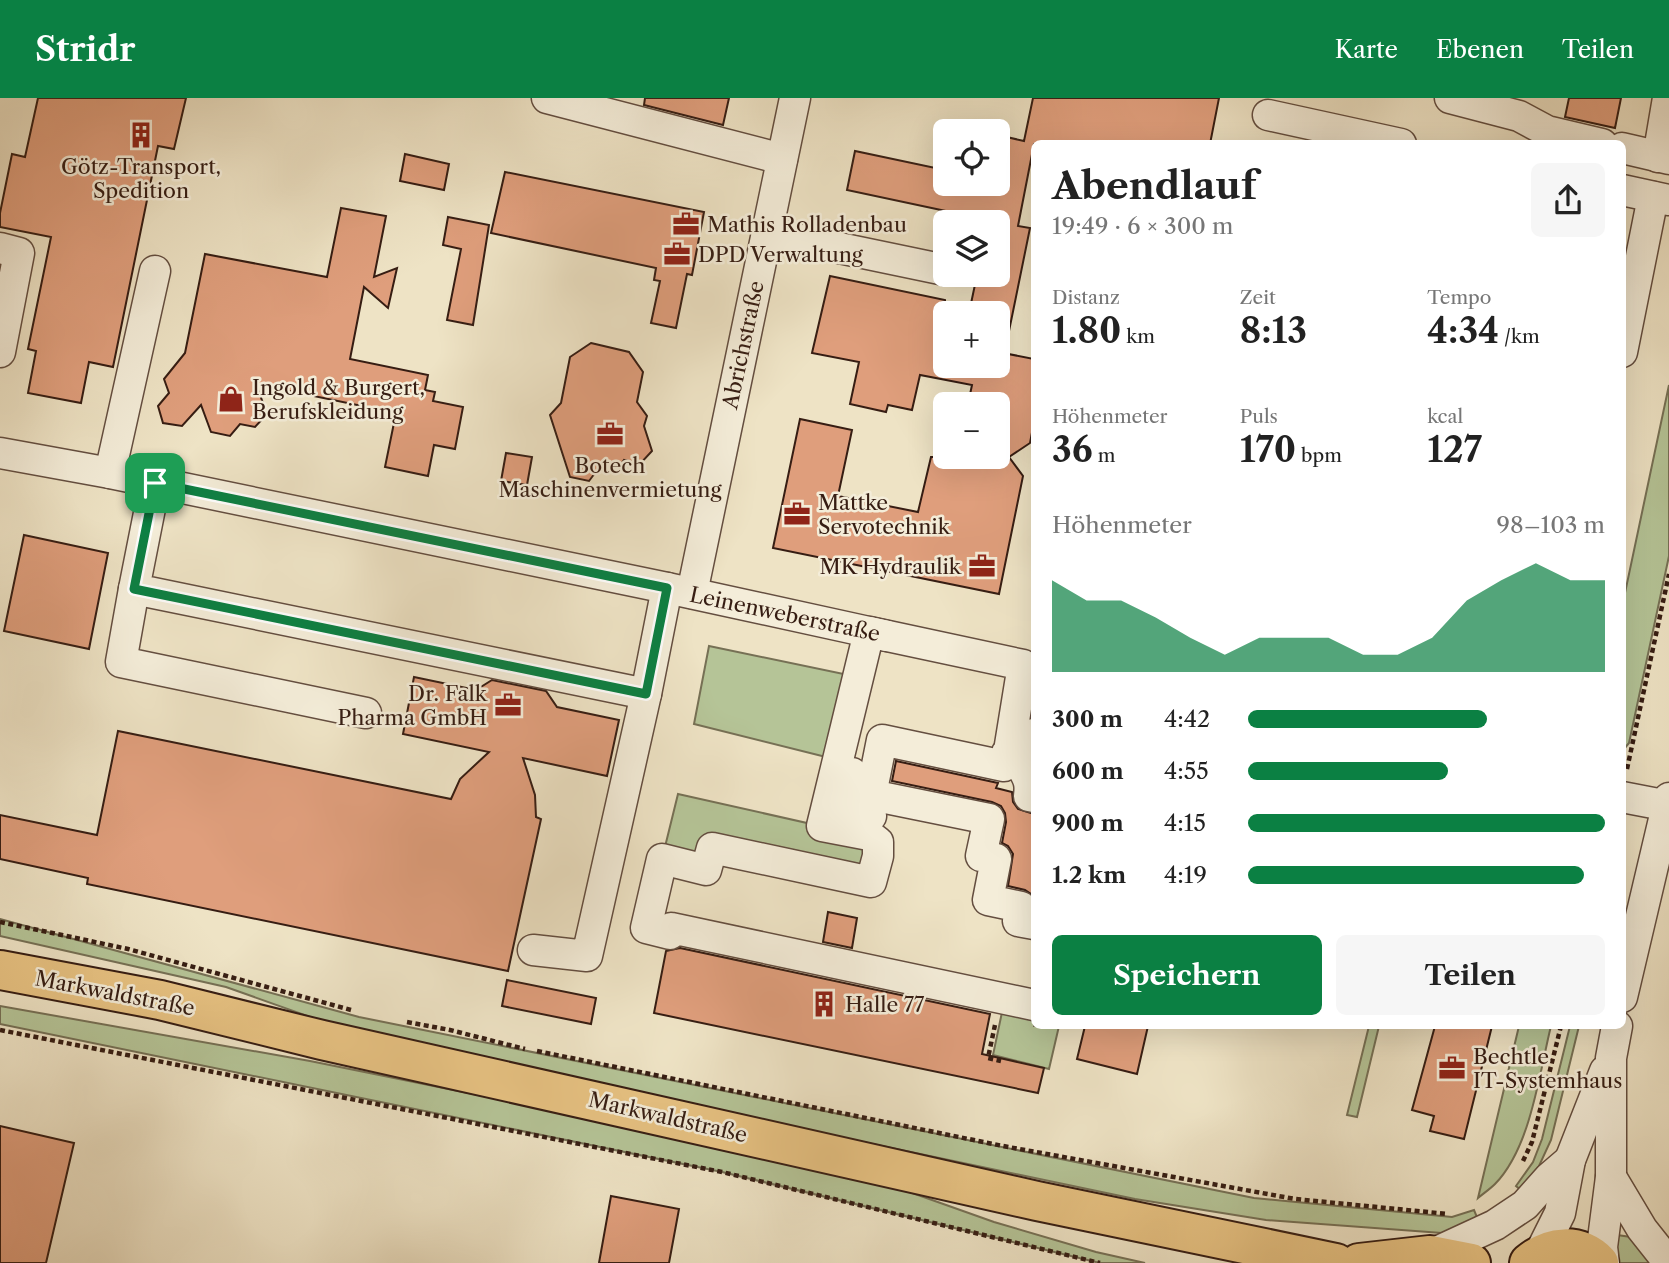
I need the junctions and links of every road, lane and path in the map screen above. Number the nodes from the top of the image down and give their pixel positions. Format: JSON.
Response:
{"nodes":[{"id":1,"x":547,"y":98,"type":"edge"},
{"id":2,"x":795,"y":98,"type":"edge"},
{"id":3,"x":1450,"y":98,"type":"edge"},
{"id":4,"x":1668,"y":98,"type":"edge"},
{"id":5,"x":1268,"y":115,"type":"dead end"},
{"id":6,"x":1383,"y":140,"type":"edge"},
{"id":7,"x":1584,"y":140,"type":"edge"},
{"id":8,"x":1626,"y":149,"type":"edge"},
{"id":9,"x":1663,"y":158,"type":"edge"},
{"id":10,"x":782,"y":159,"type":"junction"},
{"id":11,"x":1626,"y":191,"type":"edge"},
{"id":12,"x":1661,"y":199,"type":"edge"},
{"id":13,"x":767,"y":233,"type":"junction"},
{"id":14,"x":0,"y":248,"type":"edge"},
{"id":15,"x":933,"y":268,"type":"edge"},
{"id":16,"x":155,"y":271,"type":"dead end"},
{"id":17,"x":1626,"y":336,"type":"edge"},
{"id":18,"x":0,"y":352,"type":"edge"},
{"id":19,"x":0,"y":453,"type":"edge"},
{"id":20,"x":110,"y":473,"type":"junction"},
{"id":21,"x":155,"y":483,"type":"junction"},
{"id":22,"x":1669,"y":574,"type":"edge"},
{"id":23,"x":134,"y":589,"type":"junction"},
{"id":24,"x":680,"y":590,"type":"junction"},
{"id":25,"x":878,"y":634,"type":"junction"},
{"id":26,"x":1029,"y":666,"type":"edge"},
{"id":27,"x":646,"y":694,"type":"junction"},
{"id":28,"x":366,"y":713,"type":"dead end"},
{"id":29,"x":1031,"y":737,"type":"edge"},
{"id":30,"x":1626,"y":774,"type":"edge"},
{"id":31,"x":1031,"y":782,"type":"edge"},
{"id":32,"x":1626,"y":789,"type":"edge"},
{"id":33,"x":1668,"y":804,"type":"edge"},
{"id":34,"x":0,"y":922,"type":"edge"},
{"id":35,"x":1031,"y":923,"type":"edge"},
{"id":36,"x":533,"y":950,"type":"dead end"},
{"id":37,"x":0,"y":971,"type":"edge"},
{"id":38,"x":1626,"y":979,"type":"edge"},
{"id":39,"x":1001,"y":997,"type":"junction"},
{"id":40,"x":1031,"y":1003,"type":"edge"},
{"id":41,"x":362,"y":1013,"type":"dead end"},
{"id":42,"x":400,"y":1021,"type":"dead end"},
{"id":43,"x":1560,"y":1029,"type":"edge"},
{"id":44,"x":1616,"y":1029,"type":"edge"},
{"id":45,"x":0,"y":1030,"type":"edge"},
{"id":46,"x":986,"y":1035,"type":"dead end"},
{"id":47,"x":992,"y":1036,"type":"junction"},
{"id":48,"x":1611,"y":1058,"type":"junction"},
{"id":49,"x":1002,"y":1061,"type":"dead end"},
{"id":50,"x":1570,"y":1160,"type":"junction"},
{"id":51,"x":1519,"y":1170,"type":"dead end"},
{"id":52,"x":1611,"y":1177,"type":"junction"},
{"id":53,"x":1452,"y":1214,"type":"dead end"},
{"id":54,"x":1430,"y":1255,"type":"junction"},
{"id":55,"x":1534,"y":1259,"type":"edge"},
{"id":56,"x":1100,"y":1263,"type":"edge"},
{"id":57,"x":1336,"y":1263,"type":"edge"},
{"id":58,"x":1359,"y":1263,"type":"edge"},
{"id":59,"x":1471,"y":1263,"type":"edge"},
{"id":60,"x":1602,"y":1263,"type":"edge"},
{"id":61,"x":1669,"y":1263,"type":"edge"}],
"edges":[{"from":1,"to":10,"type":"street"},
{"from":2,"to":10,"type":"street","name":"Abrichstraße"},
{"from":3,"to":7,"type":"street"},
{"from":4,"to":9,"type":"street"},
{"from":5,"to":6,"type":"street"},
{"from":8,"to":9,"type":"street"},
{"from":10,"to":13,"type":"street","name":"Abrichstraße"},
{"from":11,"to":12,"type":"street"},
{"from":12,"to":17,"type":"street"},
{"from":13,"to":15,"type":"street"},
{"from":13,"to":24,"type":"street","name":"Abrichstraße"},
{"from":14,"to":18,"type":"street"},
{"from":16,"to":20,"type":"street"},
{"from":19,"to":20,"type":"street","name":"Leinenweberstraße"},
{"from":20,"to":21,"type":"street","name":"Leinenweberstraße"},
{"from":21,"to":23,"type":"street"},
{"from":21,"to":24,"type":"street","name":"Leinenweberstraße"},
{"from":22,"to":30,"type":"path"},
{"from":23,"to":27,"type":"street"},
{"from":23,"to":28,"type":"street"},
{"from":24,"to":25,"type":"street","name":"Leinenweberstraße"},
{"from":24,"to":27,"type":"street","name":"Abrichstraße"},
{"from":25,"to":26,"type":"street","name":"Leinenweberstraße"},
{"from":25,"to":39,"type":"street"},
{"from":26,"to":29,"type":"street"},
{"from":27,"to":36,"type":"street","name":"Abrichstraße"},
{"from":31,"to":35,"type":"street"},
{"from":32,"to":33,"type":"street"},
{"from":33,"to":38,"type":"street"},
{"from":34,"to":41,"type":"path"},
{"from":37,"to":57,"type":"main road","name":"Markwaldstraße"},
{"from":39,"to":40,"type":"street"},
{"from":39,"to":47,"type":"path"},
{"from":42,"to":53,"type":"path"},
{"from":43,"to":51,"type":"path"},
{"from":44,"to":48,"type":"street"},
{"from":45,"to":56,"type":"path"},
{"from":46,"to":47,"type":"path"},
{"from":47,"to":49,"type":"path"},
{"from":48,"to":50,"type":"street"},
{"from":48,"to":52,"type":"street"},
{"from":50,"to":54,"type":"street"},
{"from":50,"to":55,"type":"street"},
{"from":52,"to":60,"type":"street"},
{"from":52,"to":61,"type":"street"},
{"from":54,"to":58,"type":"main road"},
{"from":54,"to":59,"type":"main road"},
{"from":55,"to":60,"type":"main road"}]}
